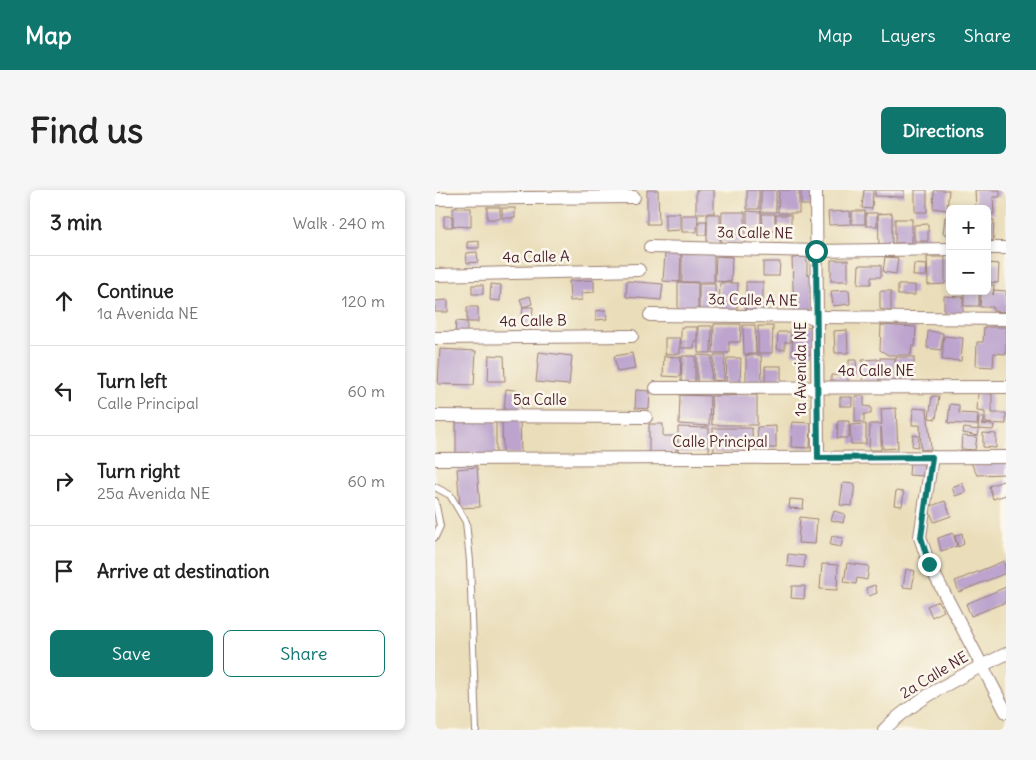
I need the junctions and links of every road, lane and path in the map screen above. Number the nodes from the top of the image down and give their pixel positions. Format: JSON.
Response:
{"nodes":[{"id":1,"x":816,"y":190,"type":"edge"},
{"id":2,"x":634,"y":197,"type":"dead end"},
{"id":3,"x":435,"y":199,"type":"edge"},
{"id":4,"x":650,"y":247,"type":"dead end"},
{"id":5,"x":991,"y":248,"type":"edge"},
{"id":6,"x":1006,"y":248,"type":"edge"},
{"id":7,"x":946,"y":249,"type":"edge"},
{"id":8,"x":816,"y":251,"type":"junction"},
{"id":9,"x":639,"y":270,"type":"dead end"},
{"id":10,"x":435,"y":275,"type":"edge"},
{"id":11,"x":651,"y":315,"type":"dead end"},
{"id":12,"x":817,"y":317,"type":"junction"},
{"id":13,"x":1006,"y":319,"type":"edge"},
{"id":14,"x":632,"y":336,"type":"dead end"},
{"id":15,"x":435,"y":338,"type":"edge"},
{"id":16,"x":1006,"y":387,"type":"edge"},
{"id":17,"x":656,"y":388,"type":"dead end"},
{"id":18,"x":817,"y":388,"type":"junction"},
{"id":19,"x":435,"y":416,"type":"edge"},
{"id":20,"x":645,"y":417,"type":"dead end"},
{"id":21,"x":932,"y":457,"type":"junction"},
{"id":22,"x":1006,"y":457,"type":"edge"},
{"id":23,"x":818,"y":458,"type":"junction"},
{"id":24,"x":435,"y":459,"type":"edge"},
{"id":25,"x":435,"y":487,"type":"edge"},
{"id":26,"x":435,"y":501,"type":"edge"},
{"id":27,"x":435,"y":537,"type":"edge"},
{"id":28,"x":1006,"y":654,"type":"edge"},
{"id":29,"x":981,"y":666,"type":"junction"},
{"id":30,"x":1006,"y":712,"type":"edge"},
{"id":31,"x":476,"y":730,"type":"edge"},
{"id":32,"x":884,"y":730,"type":"edge"}],
"edges":[{"from":1,"to":8,"type":"street","name":"1a Avenida NE"},
{"from":2,"to":3,"type":"street"},
{"from":4,"to":8,"type":"street","name":"3a Calle NE"},
{"from":5,"to":6,"type":"street"},
{"from":7,"to":8,"type":"street","name":"3a Calle NE"},
{"from":8,"to":12,"type":"street","name":"1a Avenida NE"},
{"from":9,"to":10,"type":"street","name":"4a Calle A"},
{"from":11,"to":12,"type":"street","name":"3a Calle A NE"},
{"from":12,"to":13,"type":"street","name":"3a Calle A NE"},
{"from":12,"to":18,"type":"street","name":"1a Avenida NE"},
{"from":14,"to":15,"type":"street","name":"4a Calle B"},
{"from":16,"to":18,"type":"street","name":"4a Calle NE"},
{"from":17,"to":18,"type":"street","name":"4a Calle NE"},
{"from":18,"to":23,"type":"street","name":"1a Avenida NE"},
{"from":19,"to":20,"type":"street","name":"5a Calle"},
{"from":21,"to":22,"type":"street","name":"Calle Principal"},
{"from":21,"to":23,"type":"street","name":"Calle Principal"},
{"from":21,"to":29,"type":"street"},
{"from":23,"to":24,"type":"street","name":"Calle Principal"},
{"from":25,"to":31,"type":"lane"},
{"from":26,"to":27,"type":"lane"},
{"from":28,"to":29,"type":"street","name":"2a Calle NE"},
{"from":29,"to":30,"type":"street"},
{"from":29,"to":32,"type":"street","name":"2a Calle NE"}]}
